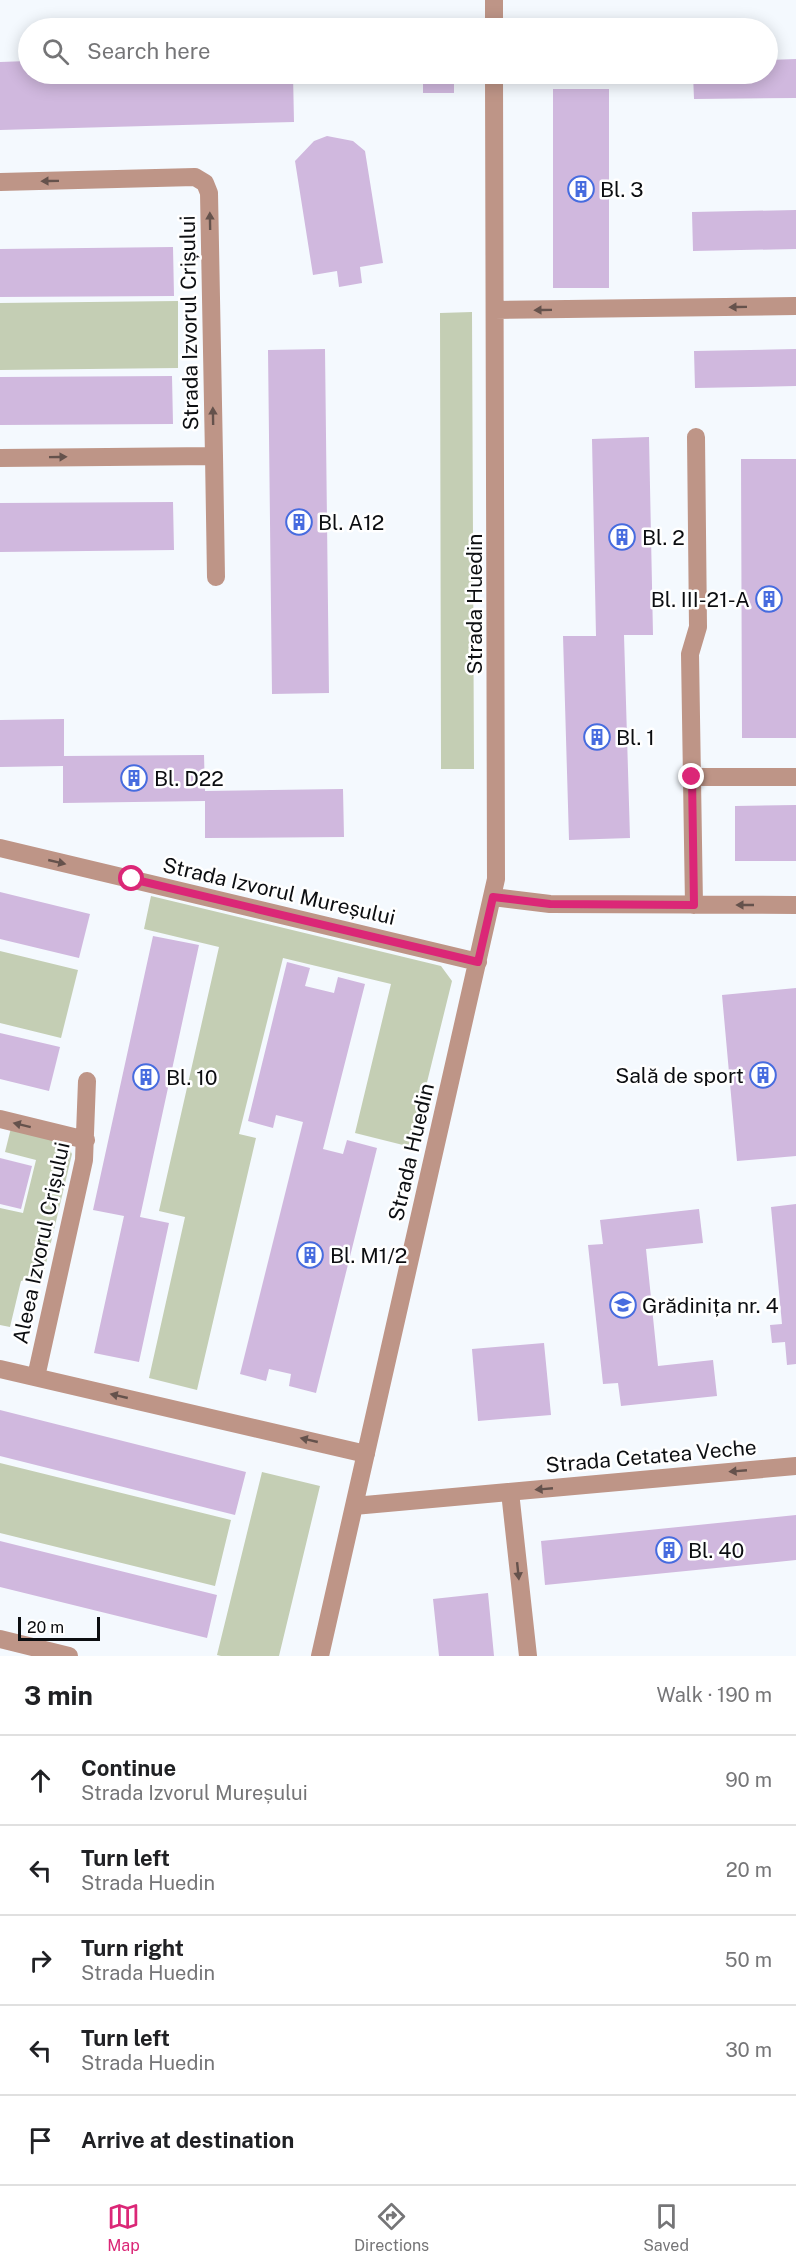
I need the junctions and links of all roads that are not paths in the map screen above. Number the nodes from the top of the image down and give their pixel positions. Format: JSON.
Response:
{"nodes":[{"id":1,"x":494,"y":0,"type":"edge"},
{"id":2,"x":494,"y":18,"type":"edge"},
{"id":3,"x":494,"y":84,"type":"edge"},
{"id":4,"x":0,"y":182,"type":"edge"},
{"id":5,"x":796,"y":306,"type":"edge"},
{"id":6,"x":495,"y":310,"type":"junction"},
{"id":7,"x":696,"y":437,"type":"dead end"},
{"id":8,"x":214,"y":456,"type":"junction"},
{"id":9,"x":0,"y":458,"type":"edge"},
{"id":10,"x":216,"y":577,"type":"dead end"},
{"id":11,"x":692,"y":777,"type":"junction"},
{"id":12,"x":796,"y":777,"type":"edge"},
{"id":13,"x":0,"y":848,"type":"edge"},
{"id":14,"x":493,"y":897,"type":"junction"},
{"id":15,"x":694,"y":905,"type":"junction"},
{"id":16,"x":796,"y":906,"type":"edge"},
{"id":17,"x":478,"y":962,"type":"junction"},
{"id":18,"x":87,"y":1081,"type":"dead end"},
{"id":19,"x":0,"y":1119,"type":"edge"},
{"id":20,"x":86,"y":1140,"type":"junction"},
{"id":21,"x":0,"y":1369,"type":"edge"},
{"id":22,"x":36,"y":1377,"type":"junction"},
{"id":23,"x":366,"y":1454,"type":"junction"},
{"id":24,"x":796,"y":1466,"type":"edge"},
{"id":25,"x":510,"y":1492,"type":"junction"},
{"id":26,"x":354,"y":1506,"type":"junction"},
{"id":27,"x":0,"y":1639,"type":"edge"},
{"id":28,"x":69,"y":1656,"type":"edge"},
{"id":29,"x":320,"y":1656,"type":"edge"},
{"id":30,"x":528,"y":1656,"type":"edge"}],
"edges":[{"from":1,"to":2,"type":"street"},
{"from":3,"to":6,"type":"street","name":"Strada Huedin"},
{"from":8,"to":4,"type":"street","name":"Strada Izvorul Crișului","one_way":true},
{"from":5,"to":6,"type":"street","one_way":true},
{"from":6,"to":14,"type":"street","name":"Strada Huedin"},
{"from":7,"to":11,"type":"street"},
{"from":9,"to":8,"type":"street","name":"Strada Izvorul Crișului","one_way":true},
{"from":8,"to":10,"type":"street"},
{"from":11,"to":12,"type":"street"},
{"from":11,"to":15,"type":"street"},
{"from":13,"to":17,"type":"street","name":"Strada Izvorul Mureșului","one_way":true},
{"from":14,"to":15,"type":"street"},
{"from":14,"to":17,"type":"street","name":"Strada Huedin"},
{"from":16,"to":15,"type":"street","one_way":true},
{"from":17,"to":23,"type":"street","name":"Strada Huedin"},
{"from":18,"to":20,"type":"street","name":"Aleea Izvorul Crișului"},
{"from":20,"to":19,"type":"street","one_way":true},
{"from":20,"to":22,"type":"street","name":"Aleea Izvorul Crișului"},
{"from":21,"to":22,"type":"street"},
{"from":23,"to":22,"type":"street","one_way":true},
{"from":23,"to":26,"type":"street","name":"Strada Huedin"},
{"from":24,"to":25,"type":"street","name":"Strada Cetatea Veche","one_way":true},
{"from":25,"to":26,"type":"street","name":"Strada Cetatea Veche"},
{"from":25,"to":30,"type":"street","one_way":true},
{"from":26,"to":29,"type":"street","name":"Strada Huedin"},
{"from":27,"to":28,"type":"street"}]}
